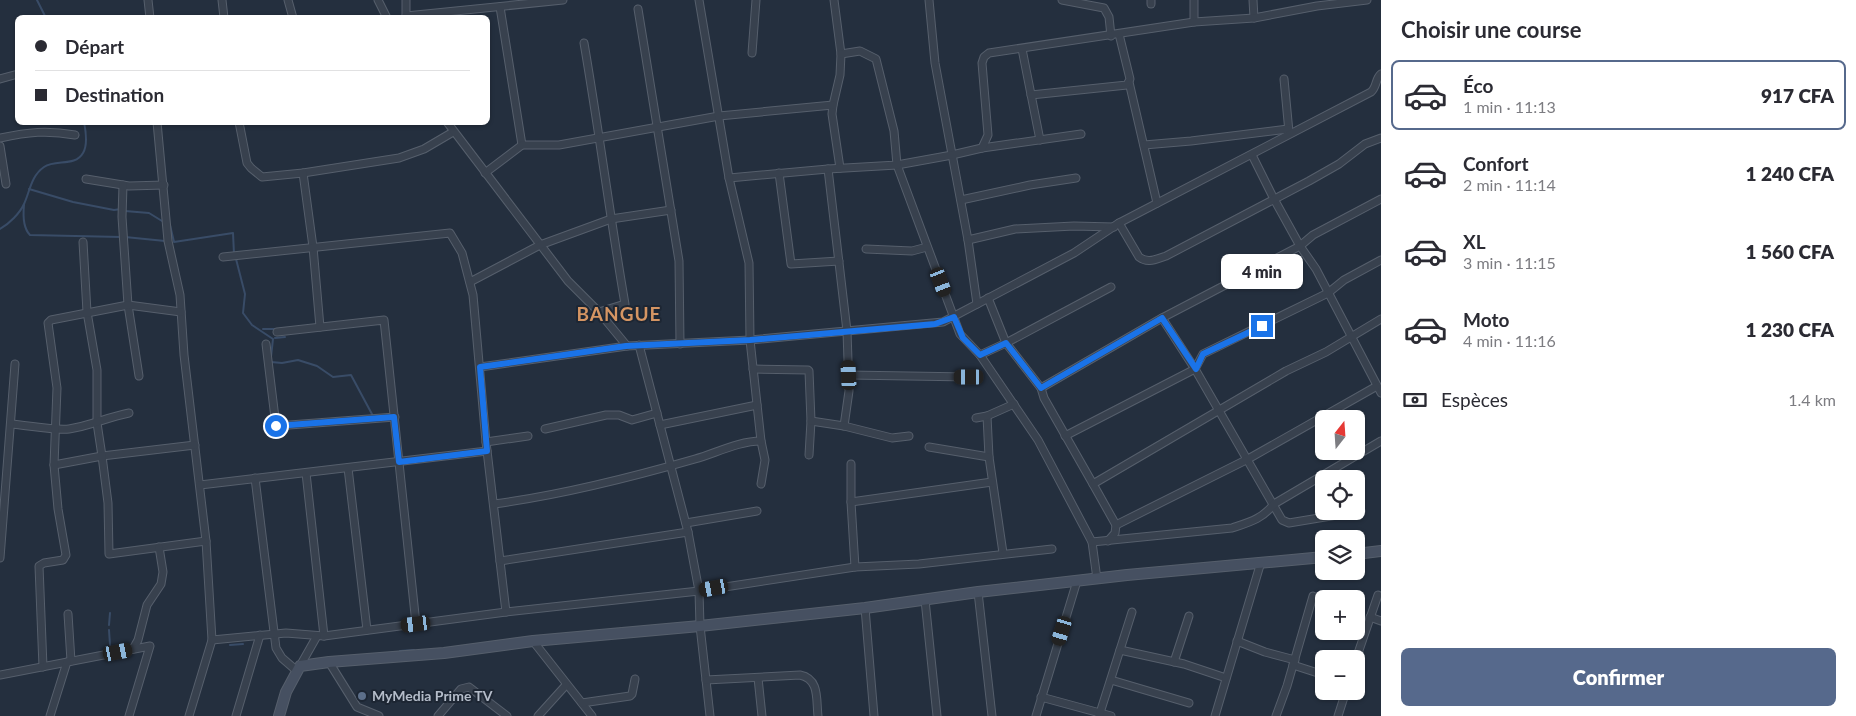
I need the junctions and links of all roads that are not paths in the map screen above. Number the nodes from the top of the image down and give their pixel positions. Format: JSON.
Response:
{"nodes":[{"id":1,"x":148,"y":0,"type":"edge"},
{"id":2,"x":222,"y":0,"type":"edge"},
{"id":3,"x":288,"y":0,"type":"edge"},
{"id":4,"x":378,"y":0,"type":"edge"},
{"id":5,"x":406,"y":0,"type":"edge"},
{"id":6,"x":563,"y":0,"type":"edge"},
{"id":7,"x":699,"y":0,"type":"edge"},
{"id":8,"x":756,"y":0,"type":"edge"},
{"id":9,"x":834,"y":0,"type":"edge"},
{"id":10,"x":929,"y":0,"type":"edge"},
{"id":11,"x":1062,"y":0,"type":"edge"},
{"id":12,"x":1194,"y":0,"type":"edge"},
{"id":13,"x":1253,"y":0,"type":"edge"},
{"id":14,"x":1367,"y":0,"type":"edge"},
{"id":15,"x":496,"y":5,"type":"edge"},
{"id":16,"x":638,"y":9,"type":"dead end"},
{"id":17,"x":150,"y":15,"type":"edge"},
{"id":18,"x":224,"y":15,"type":"edge"},
{"id":19,"x":292,"y":15,"type":"edge"},
{"id":20,"x":386,"y":15,"type":"edge"},
{"id":21,"x":406,"y":15,"type":"edge"},
{"id":22,"x":421,"y":15,"type":"edge"},
{"id":23,"x":1254,"y":18,"type":"junction"},
{"id":24,"x":1194,"y":22,"type":"junction"},
{"id":25,"x":1119,"y":34,"type":"junction"},
{"id":26,"x":1111,"y":36,"type":"junction"},
{"id":27,"x":584,"y":43,"type":"dead end"},
{"id":28,"x":1022,"y":49,"type":"junction"},
{"id":29,"x":752,"y":53,"type":"dead end"},
{"id":30,"x":841,"y":54,"type":"junction"},
{"id":31,"x":1381,"y":74,"type":"edge"},
{"id":32,"x":15,"y":75,"type":"edge"},
{"id":33,"x":0,"y":79,"type":"edge"},
{"id":34,"x":1284,"y":79,"type":"dead end"},
{"id":35,"x":1129,"y":82,"type":"junction"},
{"id":36,"x":1031,"y":95,"type":"junction"},
{"id":37,"x":833,"y":105,"type":"junction"},
{"id":38,"x":719,"y":116,"type":"junction"},
{"id":39,"x":157,"y":125,"type":"edge"},
{"id":40,"x":241,"y":125,"type":"edge"},
{"id":41,"x":449,"y":125,"type":"edge"},
{"id":42,"x":658,"y":127,"type":"junction"},
{"id":43,"x":453,"y":132,"type":"junction"},
{"id":44,"x":1289,"y":132,"type":"junction"},
{"id":45,"x":1081,"y":134,"type":"dead end"},
{"id":46,"x":75,"y":135,"type":"dead end"},
{"id":47,"x":0,"y":138,"type":"edge"},
{"id":48,"x":601,"y":138,"type":"junction"},
{"id":49,"x":1381,"y":138,"type":"edge"},
{"id":50,"x":1040,"y":140,"type":"junction"},
{"id":51,"x":1144,"y":145,"type":"junction"},
{"id":52,"x":0,"y":146,"type":"edge"},
{"id":53,"x":522,"y":146,"type":"junction"},
{"id":54,"x":982,"y":148,"type":"junction"},
{"id":55,"x":952,"y":155,"type":"junction"},
{"id":56,"x":1252,"y":155,"type":"junction"},
{"id":57,"x":897,"y":165,"type":"junction"},
{"id":58,"x":840,"y":168,"type":"junction"},
{"id":59,"x":828,"y":169,"type":"junction"},
{"id":60,"x":303,"y":173,"type":"junction"},
{"id":61,"x":485,"y":173,"type":"junction"},
{"id":62,"x":779,"y":173,"type":"junction"},
{"id":63,"x":729,"y":178,"type":"junction"},
{"id":64,"x":1076,"y":178,"type":"dead end"},
{"id":65,"x":86,"y":179,"type":"dead end"},
{"id":66,"x":6,"y":184,"type":"dead end"},
{"id":67,"x":123,"y":185,"type":"junction"},
{"id":68,"x":164,"y":185,"type":"junction"},
{"id":69,"x":1274,"y":199,"type":"junction"},
{"id":70,"x":1381,"y":199,"type":"edge"},
{"id":71,"x":961,"y":200,"type":"junction"},
{"id":72,"x":1157,"y":203,"type":"junction"},
{"id":73,"x":671,"y":210,"type":"junction"},
{"id":74,"x":611,"y":219,"type":"junction"},
{"id":75,"x":1116,"y":225,"type":"junction"},
{"id":76,"x":968,"y":240,"type":"junction"},
{"id":77,"x":83,"y":242,"type":"dead end"},
{"id":78,"x":540,"y":245,"type":"junction"},
{"id":79,"x":1300,"y":246,"type":"junction"},
{"id":80,"x":313,"y":247,"type":"junction"},
{"id":81,"x":927,"y":247,"type":"junction"},
{"id":82,"x":866,"y":250,"type":"dead end"},
{"id":83,"x":223,"y":257,"type":"dead end"},
{"id":84,"x":1381,"y":260,"type":"edge"},
{"id":85,"x":839,"y":261,"type":"junction"},
{"id":86,"x":470,"y":282,"type":"junction"},
{"id":87,"x":1111,"y":287,"type":"dead end"},
{"id":88,"x":1328,"y":293,"type":"junction"},
{"id":89,"x":988,"y":298,"type":"junction"},
{"id":90,"x":977,"y":304,"type":"junction"},
{"id":91,"x":128,"y":305,"type":"junction"},
{"id":92,"x":87,"y":312,"type":"junction"},
{"id":93,"x":181,"y":312,"type":"junction"},
{"id":94,"x":600,"y":312,"type":"junction"},
{"id":95,"x":954,"y":317,"type":"junction"},
{"id":96,"x":1162,"y":318,"type":"junction"},
{"id":97,"x":1381,"y":319,"type":"edge"},
{"id":98,"x":320,"y":327,"type":"junction"},
{"id":99,"x":277,"y":332,"type":"dead end"},
{"id":100,"x":847,"y":332,"type":"junction"},
{"id":101,"x":1352,"y":335,"type":"junction"},
{"id":102,"x":750,"y":340,"type":"junction"},
{"id":103,"x":1006,"y":343,"type":"junction"},
{"id":104,"x":266,"y":344,"type":"dead end"},
{"id":105,"x":680,"y":344,"type":"junction"},
{"id":106,"x":639,"y":345,"type":"junction"},
{"id":107,"x":626,"y":346,"type":"junction"},
{"id":108,"x":980,"y":355,"type":"junction"},
{"id":109,"x":15,"y":364,"type":"dead end"},
{"id":110,"x":480,"y":367,"type":"junction"},
{"id":111,"x":753,"y":369,"type":"junction"},
{"id":112,"x":1196,"y":369,"type":"junction"},
{"id":113,"x":849,"y":375,"type":"junction"},
{"id":114,"x":139,"y":376,"type":"dead end"},
{"id":115,"x":969,"y":377,"type":"dead end"},
{"id":116,"x":1377,"y":386,"type":"junction"},
{"id":117,"x":1041,"y":388,"type":"junction"},
{"id":118,"x":1381,"y":393,"type":"edge"},
{"id":119,"x":1014,"y":404,"type":"junction"},
{"id":120,"x":757,"y":405,"type":"junction"},
{"id":121,"x":1218,"y":410,"type":"junction"},
{"id":122,"x":129,"y":413,"type":"dead end"},
{"id":123,"x":657,"y":414,"type":"junction"},
{"id":124,"x":987,"y":416,"type":"junction"},
{"id":125,"x":394,"y":417,"type":"junction"},
{"id":126,"x":976,"y":418,"type":"dead end"},
{"id":127,"x":812,"y":421,"type":"junction"},
{"id":128,"x":97,"y":423,"type":"junction"},
{"id":129,"x":11,"y":424,"type":"junction"},
{"id":130,"x":660,"y":425,"type":"junction"},
{"id":131,"x":844,"y":426,"type":"junction"},
{"id":132,"x":55,"y":428,"type":"junction"},
{"id":133,"x":545,"y":429,"type":"dead end"},
{"id":134,"x":528,"y":436,"type":"dead end"},
{"id":135,"x":909,"y":436,"type":"dead end"},
{"id":136,"x":1065,"y":436,"type":"junction"},
{"id":137,"x":761,"y":441,"type":"junction"},
{"id":138,"x":1381,"y":441,"type":"edge"},
{"id":139,"x":486,"y":442,"type":"junction"},
{"id":140,"x":195,"y":445,"type":"junction"},
{"id":141,"x":929,"y":447,"type":"dead end"},
{"id":142,"x":487,"y":451,"type":"junction"},
{"id":143,"x":102,"y":456,"type":"junction"},
{"id":144,"x":809,"y":456,"type":"dead end"},
{"id":145,"x":988,"y":457,"type":"junction"},
{"id":146,"x":1248,"y":459,"type":"junction"},
{"id":147,"x":399,"y":462,"type":"junction"},
{"id":148,"x":851,"y":464,"type":"dead end"},
{"id":149,"x":54,"y":465,"type":"junction"},
{"id":150,"x":671,"y":466,"type":"junction"},
{"id":151,"x":348,"y":468,"type":"junction"},
{"id":152,"x":306,"y":472,"type":"junction"},
{"id":153,"x":255,"y":478,"type":"junction"},
{"id":154,"x":992,"y":482,"type":"junction"},
{"id":155,"x":761,"y":484,"type":"dead end"},
{"id":156,"x":1093,"y":484,"type":"junction"},
{"id":157,"x":200,"y":485,"type":"junction"},
{"id":158,"x":851,"y":502,"type":"junction"},
{"id":159,"x":494,"y":504,"type":"junction"},
{"id":160,"x":1274,"y":504,"type":"junction"},
{"id":161,"x":757,"y":511,"type":"dead end"},
{"id":162,"x":1315,"y":518,"type":"edge"},
{"id":163,"x":686,"y":523,"type":"junction"},
{"id":164,"x":1116,"y":525,"type":"junction"},
{"id":165,"x":688,"y":532,"type":"junction"},
{"id":166,"x":206,"y":541,"type":"junction"},
{"id":167,"x":1108,"y":541,"type":"junction"},
{"id":168,"x":1092,"y":542,"type":"junction"},
{"id":169,"x":159,"y":547,"type":"junction"},
{"id":170,"x":1052,"y":548,"type":"dead end"},
{"id":171,"x":1381,"y":551,"type":"edge"},
{"id":172,"x":1003,"y":553,"type":"junction"},
{"id":173,"x":1365,"y":553,"type":"edge"},
{"id":174,"x":0,"y":556,"type":"edge"},
{"id":175,"x":1315,"y":557,"type":"edge"},
{"id":176,"x":500,"y":561,"type":"junction"},
{"id":177,"x":1261,"y":562,"type":"junction"},
{"id":178,"x":855,"y":567,"type":"junction"},
{"id":179,"x":1098,"y":579,"type":"junction"},
{"id":180,"x":1077,"y":581,"type":"junction"},
{"id":181,"x":699,"y":591,"type":"junction"},
{"id":182,"x":978,"y":592,"type":"junction"},
{"id":183,"x":1378,"y":595,"type":"dead end"},
{"id":184,"x":1313,"y":596,"type":"dead end"},
{"id":185,"x":925,"y":600,"type":"junction"},
{"id":186,"x":864,"y":608,"type":"junction"},
{"id":187,"x":506,"y":612,"type":"junction"},
{"id":188,"x":1132,"y":612,"type":"dead end"},
{"id":189,"x":68,"y":614,"type":"dead end"},
{"id":190,"x":1189,"y":616,"type":"dead end"},
{"id":191,"x":1370,"y":617,"type":"junction"},
{"id":192,"x":1381,"y":621,"type":"edge"},
{"id":193,"x":416,"y":624,"type":"junction"},
{"id":194,"x":700,"y":626,"type":"junction"},
{"id":195,"x":367,"y":630,"type":"junction"},
{"id":196,"x":273,"y":634,"type":"junction"},
{"id":197,"x":260,"y":635,"type":"junction"},
{"id":198,"x":321,"y":636,"type":"junction"},
{"id":199,"x":212,"y":640,"type":"junction"},
{"id":200,"x":533,"y":640,"type":"junction"},
{"id":201,"x":1237,"y":641,"type":"junction"},
{"id":202,"x":133,"y":649,"type":"junction"},
{"id":203,"x":1120,"y":650,"type":"junction"},
{"id":204,"x":1359,"y":650,"type":"edge"},
{"id":205,"x":69,"y":662,"type":"junction"},
{"id":206,"x":329,"y":662,"type":"junction"},
{"id":207,"x":1174,"y":662,"type":"junction"},
{"id":208,"x":1294,"y":662,"type":"junction"},
{"id":209,"x":43,"y":667,"type":"junction"},
{"id":210,"x":298,"y":668,"type":"junction"},
{"id":211,"x":1315,"y":671,"type":"edge"},
{"id":212,"x":0,"y":675,"type":"edge"},
{"id":213,"x":758,"y":678,"type":"junction"},
{"id":214,"x":1226,"y":678,"type":"junction"},
{"id":215,"x":636,"y":679,"type":"dead end"},
{"id":216,"x":706,"y":680,"type":"junction"},
{"id":217,"x":1111,"y":680,"type":"junction"},
{"id":218,"x":566,"y":685,"type":"junction"},
{"id":219,"x":1041,"y":697,"type":"junction"},
{"id":220,"x":1343,"y":700,"type":"edge"},
{"id":221,"x":582,"y":703,"type":"junction"},
{"id":222,"x":1189,"y":704,"type":"dead end"},
{"id":223,"x":1099,"y":714,"type":"edge"},
{"id":224,"x":50,"y":716,"type":"edge"},
{"id":225,"x":129,"y":716,"type":"edge"},
{"id":226,"x":189,"y":716,"type":"edge"},
{"id":227,"x":236,"y":716,"type":"edge"},
{"id":228,"x":278,"y":716,"type":"edge"},
{"id":229,"x":379,"y":716,"type":"edge"},
{"id":230,"x":438,"y":716,"type":"edge"},
{"id":231,"x":507,"y":716,"type":"edge"},
{"id":232,"x":538,"y":716,"type":"edge"},
{"id":233,"x":592,"y":716,"type":"edge"},
{"id":234,"x":710,"y":716,"type":"edge"},
{"id":235,"x":762,"y":716,"type":"edge"},
{"id":236,"x":818,"y":716,"type":"edge"},
{"id":237,"x":874,"y":716,"type":"edge"},
{"id":238,"x":936,"y":716,"type":"edge"},
{"id":239,"x":992,"y":716,"type":"edge"},
{"id":240,"x":1036,"y":716,"type":"edge"},
{"id":241,"x":1112,"y":716,"type":"edge"},
{"id":242,"x":1214,"y":716,"type":"edge"},
{"id":243,"x":1276,"y":716,"type":"edge"},
{"id":244,"x":1338,"y":716,"type":"edge"}],
"edges":[{"from":1,"to":17,"type":"street"},
{"from":2,"to":18,"type":"street"},
{"from":3,"to":19,"type":"street"},
{"from":4,"to":20,"type":"street"},
{"from":5,"to":21,"type":"street"},
{"from":6,"to":15,"type":"street"},
{"from":7,"to":38,"type":"street"},
{"from":8,"to":29,"type":"street"},
{"from":9,"to":30,"type":"street"},
{"from":10,"to":55,"type":"street"},
{"from":11,"to":26,"type":"street"},
{"from":12,"to":24,"type":"street"},
{"from":13,"to":23,"type":"street"},
{"from":14,"to":23,"type":"street"},
{"from":15,"to":22,"type":"street"},
{"from":15,"to":53,"type":"street"},
{"from":16,"to":42,"type":"street"},
{"from":23,"to":24,"type":"street"},
{"from":24,"to":25,"type":"street"},
{"from":25,"to":26,"type":"street"},
{"from":25,"to":35,"type":"street"},
{"from":26,"to":28,"type":"street"},
{"from":27,"to":48,"type":"street"},
{"from":28,"to":36,"type":"street"},
{"from":28,"to":54,"type":"street"},
{"from":30,"to":37,"type":"street"},
{"from":30,"to":57,"type":"street"},
{"from":31,"to":44,"type":"street"},
{"from":32,"to":33,"type":"street"},
{"from":34,"to":44,"type":"street"},
{"from":35,"to":36,"type":"street"},
{"from":35,"to":51,"type":"street"},
{"from":36,"to":50,"type":"street"},
{"from":37,"to":38,"type":"street"},
{"from":37,"to":58,"type":"street"},
{"from":38,"to":42,"type":"street"},
{"from":38,"to":63,"type":"street"},
{"from":39,"to":68,"type":"street"},
{"from":40,"to":60,"type":"street"},
{"from":41,"to":43,"type":"street"},
{"from":42,"to":48,"type":"street"},
{"from":42,"to":73,"type":"street"},
{"from":43,"to":60,"type":"street"},
{"from":43,"to":61,"type":"street"},
{"from":44,"to":51,"type":"street"},
{"from":44,"to":56,"type":"street"},
{"from":45,"to":50,"type":"street"},
{"from":46,"to":47,"type":"street"},
{"from":48,"to":53,"type":"street"},
{"from":48,"to":74,"type":"street"},
{"from":49,"to":69,"type":"street"},
{"from":50,"to":54,"type":"street"},
{"from":51,"to":72,"type":"street"},
{"from":52,"to":66,"type":"street"},
{"from":53,"to":61,"type":"street"},
{"from":54,"to":55,"type":"street"},
{"from":55,"to":57,"type":"street"},
{"from":55,"to":71,"type":"street"},
{"from":56,"to":69,"type":"street"},
{"from":56,"to":72,"type":"street"},
{"from":57,"to":58,"type":"street"},
{"from":57,"to":81,"type":"street"},
{"from":58,"to":59,"type":"street"},
{"from":59,"to":62,"type":"street"},
{"from":59,"to":85,"type":"street"},
{"from":60,"to":80,"type":"street"},
{"from":61,"to":78,"type":"street"},
{"from":62,"to":63,"type":"street"},
{"from":62,"to":85,"type":"street"},
{"from":63,"to":102,"type":"street"},
{"from":64,"to":71,"type":"street"},
{"from":65,"to":67,"type":"street"},
{"from":67,"to":68,"type":"street"},
{"from":67,"to":91,"type":"street"},
{"from":68,"to":93,"type":"street"},
{"from":69,"to":75,"type":"street"},
{"from":69,"to":79,"type":"street"},
{"from":70,"to":79,"type":"street"},
{"from":71,"to":76,"type":"street"},
{"from":72,"to":75,"type":"street"},
{"from":73,"to":74,"type":"street"},
{"from":73,"to":105,"type":"street"},
{"from":74,"to":78,"type":"street"},
{"from":74,"to":94,"type":"street"},
{"from":75,"to":76,"type":"street"},
{"from":75,"to":89,"type":"street"},
{"from":76,"to":90,"type":"street"},
{"from":77,"to":92,"type":"street"},
{"from":78,"to":86,"type":"street"},
{"from":78,"to":94,"type":"street"},
{"from":79,"to":88,"type":"street"},
{"from":79,"to":96,"type":"street"},
{"from":80,"to":83,"type":"street"},
{"from":80,"to":86,"type":"street"},
{"from":80,"to":98,"type":"street"},
{"from":81,"to":82,"type":"street"},
{"from":81,"to":95,"type":"street"},
{"from":84,"to":88,"type":"street"},
{"from":85,"to":100,"type":"street"},
{"from":86,"to":110,"type":"street"},
{"from":87,"to":103,"type":"street"},
{"from":88,"to":101,"type":"street"},
{"from":88,"to":112,"type":"street"},
{"from":89,"to":90,"type":"street"},
{"from":89,"to":103,"type":"street"},
{"from":90,"to":95,"type":"street"},
{"from":91,"to":92,"type":"street"},
{"from":91,"to":93,"type":"street"},
{"from":91,"to":114,"type":"street"},
{"from":92,"to":128,"type":"street"},
{"from":92,"to":132,"type":"street"},
{"from":93,"to":140,"type":"street"},
{"from":94,"to":107,"type":"street"},
{"from":95,"to":100,"type":"street"},
{"from":95,"to":108,"type":"street"},
{"from":96,"to":112,"type":"street"},
{"from":96,"to":117,"type":"street"},
{"from":97,"to":101,"type":"street"},
{"from":98,"to":99,"type":"street"},
{"from":98,"to":125,"type":"street"},
{"from":100,"to":102,"type":"street"},
{"from":100,"to":113,"type":"street"},
{"from":101,"to":116,"type":"street"},
{"from":101,"to":121,"type":"street"},
{"from":102,"to":105,"type":"street"},
{"from":102,"to":111,"type":"street"},
{"from":103,"to":108,"type":"street"},
{"from":103,"to":117,"type":"street"},
{"from":104,"to":125,"type":"street"},
{"from":105,"to":106,"type":"street"},
{"from":106,"to":107,"type":"street"},
{"from":106,"to":123,"type":"street"},
{"from":107,"to":110,"type":"street"},
{"from":108,"to":119,"type":"street"},
{"from":109,"to":129,"type":"street"},
{"from":110,"to":139,"type":"street"},
{"from":111,"to":120,"type":"street"},
{"from":111,"to":127,"type":"street"},
{"from":112,"to":121,"type":"street"},
{"from":112,"to":136,"type":"street"},
{"from":113,"to":115,"type":"street"},
{"from":113,"to":131,"type":"street"},
{"from":116,"to":118,"type":"street"},
{"from":116,"to":146,"type":"street"},
{"from":117,"to":136,"type":"street"},
{"from":119,"to":124,"type":"street"},
{"from":119,"to":168,"type":"street"},
{"from":120,"to":130,"type":"street"},
{"from":120,"to":137,"type":"street"},
{"from":121,"to":146,"type":"street"},
{"from":121,"to":156,"type":"street"},
{"from":122,"to":128,"type":"street"},
{"from":123,"to":130,"type":"street"},
{"from":123,"to":133,"type":"street"},
{"from":124,"to":126,"type":"street"},
{"from":124,"to":145,"type":"street"},
{"from":125,"to":147,"type":"street"},
{"from":127,"to":131,"type":"street"},
{"from":127,"to":144,"type":"street"},
{"from":128,"to":132,"type":"street"},
{"from":128,"to":143,"type":"street"},
{"from":129,"to":132,"type":"street"},
{"from":129,"to":174,"type":"street"},
{"from":130,"to":150,"type":"street"},
{"from":131,"to":135,"type":"street"},
{"from":132,"to":149,"type":"street"},
{"from":134,"to":139,"type":"street"},
{"from":136,"to":156,"type":"street"},
{"from":137,"to":150,"type":"street"},
{"from":137,"to":155,"type":"street"},
{"from":138,"to":160,"type":"street"},
{"from":139,"to":142,"type":"street"},
{"from":140,"to":143,"type":"street"},
{"from":140,"to":157,"type":"street"},
{"from":141,"to":145,"type":"street"},
{"from":142,"to":147,"type":"street"},
{"from":142,"to":159,"type":"street"},
{"from":143,"to":149,"type":"street"},
{"from":143,"to":169,"type":"street"},
{"from":145,"to":154,"type":"street"},
{"from":146,"to":160,"type":"street"},
{"from":146,"to":164,"type":"street"},
{"from":147,"to":151,"type":"street"},
{"from":147,"to":193,"type":"street"},
{"from":148,"to":158,"type":"street"},
{"from":149,"to":209,"type":"street"},
{"from":150,"to":159,"type":"street"},
{"from":150,"to":163,"type":"street"},
{"from":151,"to":152,"type":"street"},
{"from":151,"to":195,"type":"street"},
{"from":152,"to":153,"type":"street"},
{"from":152,"to":198,"type":"street"},
{"from":153,"to":157,"type":"street"},
{"from":153,"to":196,"type":"street"},
{"from":154,"to":158,"type":"street"},
{"from":154,"to":172,"type":"street"},
{"from":156,"to":164,"type":"street"},
{"from":157,"to":166,"type":"street"},
{"from":158,"to":178,"type":"street"},
{"from":159,"to":176,"type":"street"},
{"from":160,"to":162,"type":"street"},
{"from":160,"to":167,"type":"street"},
{"from":161,"to":163,"type":"street"},
{"from":163,"to":165,"type":"street"},
{"from":164,"to":167,"type":"street"},
{"from":165,"to":176,"type":"street"},
{"from":165,"to":181,"type":"street"},
{"from":166,"to":169,"type":"street"},
{"from":166,"to":199,"type":"street"},
{"from":167,"to":168,"type":"street"},
{"from":168,"to":179,"type":"street"},
{"from":169,"to":202,"type":"street"},
{"from":170,"to":172,"type":"street"},
{"from":171,"to":173,"type":"main road"},
{"from":172,"to":178,"type":"street"},
{"from":175,"to":177,"type":"main road"},
{"from":176,"to":187,"type":"street"},
{"from":177,"to":179,"type":"main road"},
{"from":177,"to":201,"type":"street"},
{"from":178,"to":181,"type":"street"},
{"from":179,"to":180,"type":"main road"},
{"from":180,"to":182,"type":"main road"},
{"from":180,"to":219,"type":"street"},
{"from":181,"to":187,"type":"street"},
{"from":181,"to":194,"type":"street"},
{"from":182,"to":185,"type":"main road"},
{"from":182,"to":239,"type":"street"},
{"from":183,"to":191,"type":"street"},
{"from":184,"to":208,"type":"street"},
{"from":185,"to":186,"type":"main road"},
{"from":185,"to":238,"type":"street"},
{"from":186,"to":194,"type":"main road"},
{"from":186,"to":237,"type":"street"},
{"from":187,"to":193,"type":"street"},
{"from":188,"to":203,"type":"street"},
{"from":189,"to":205,"type":"street"},
{"from":190,"to":207,"type":"street"},
{"from":191,"to":192,"type":"street"},
{"from":191,"to":204,"type":"street"},
{"from":193,"to":195,"type":"street"},
{"from":194,"to":200,"type":"main road"},
{"from":194,"to":216,"type":"street"},
{"from":195,"to":198,"type":"street"},
{"from":196,"to":197,"type":"street"},
{"from":196,"to":198,"type":"street"},
{"from":196,"to":210,"type":"street"},
{"from":197,"to":199,"type":"street"},
{"from":197,"to":227,"type":"street"},
{"from":198,"to":210,"type":"street"},
{"from":199,"to":226,"type":"street"},
{"from":200,"to":206,"type":"main road"},
{"from":200,"to":218,"type":"street"},
{"from":201,"to":208,"type":"street"},
{"from":201,"to":214,"type":"street"},
{"from":202,"to":205,"type":"street"},
{"from":202,"to":225,"type":"street"},
{"from":203,"to":207,"type":"street"},
{"from":203,"to":217,"type":"street"},
{"from":205,"to":209,"type":"street"},
{"from":205,"to":224,"type":"street"},
{"from":206,"to":210,"type":"main road"},
{"from":206,"to":229,"type":"street"},
{"from":207,"to":214,"type":"street"},
{"from":208,"to":211,"type":"street"},
{"from":208,"to":243,"type":"street"},
{"from":209,"to":212,"type":"street"},
{"from":210,"to":228,"type":"main road"},
{"from":213,"to":216,"type":"street"},
{"from":213,"to":235,"type":"street"},
{"from":213,"to":236,"type":"street"},
{"from":214,"to":242,"type":"street"},
{"from":215,"to":221,"type":"street"},
{"from":216,"to":234,"type":"street"},
{"from":217,"to":222,"type":"street"},
{"from":217,"to":223,"type":"street"},
{"from":218,"to":221,"type":"street"},
{"from":218,"to":232,"type":"street"},
{"from":219,"to":223,"type":"street"},
{"from":219,"to":240,"type":"street"},
{"from":220,"to":244,"type":"street"},
{"from":221,"to":233,"type":"street"},
{"from":223,"to":241,"type":"street"},
{"from":230,"to":231,"type":"street"}]}
